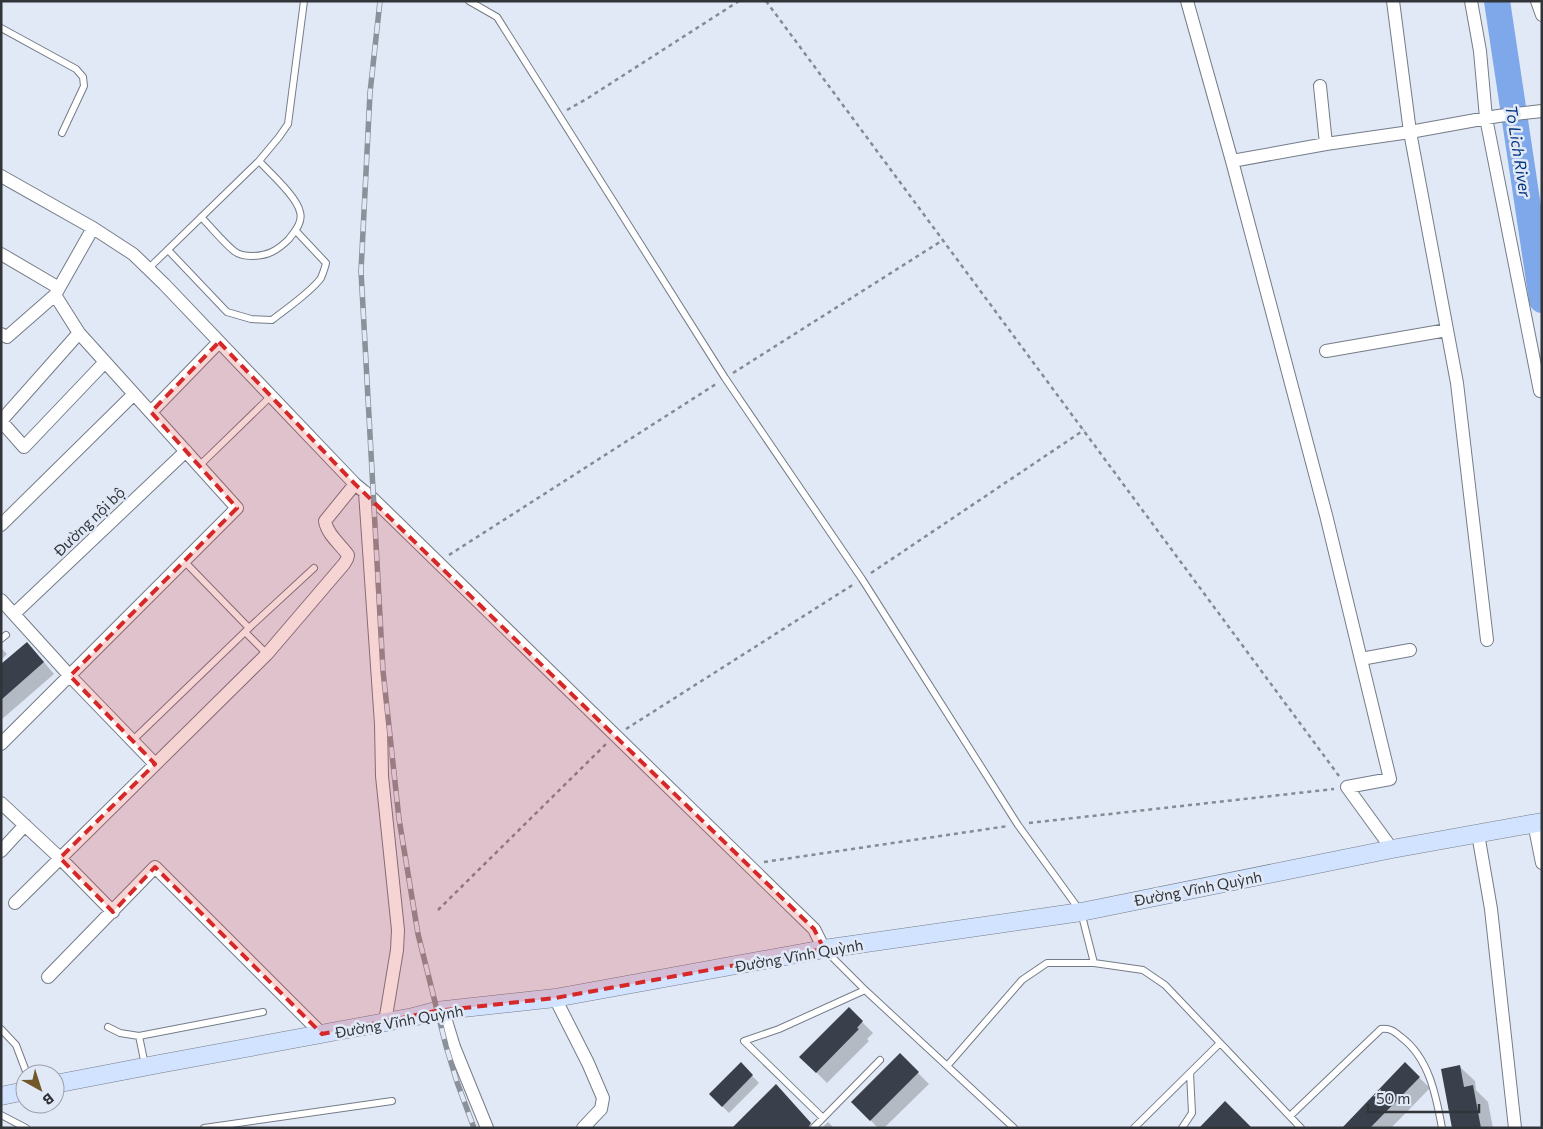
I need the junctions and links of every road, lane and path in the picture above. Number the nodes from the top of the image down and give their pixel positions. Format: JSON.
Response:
{"nodes":[{"id":1,"x":304,"y":1,"type":"edge"},
{"id":2,"x":469,"y":1,"type":"edge"},
{"id":3,"x":738,"y":1,"type":"edge"},
{"id":4,"x":766,"y":1,"type":"edge"},
{"id":5,"x":1187,"y":1,"type":"edge"},
{"id":6,"x":1393,"y":1,"type":"edge"},
{"id":7,"x":1471,"y":1,"type":"edge"},
{"id":8,"x":1537,"y":1,"type":"edge"},
{"id":9,"x":1542,"y":14,"type":"edge"},
{"id":10,"x":1,"y":28,"type":"edge"},
{"id":11,"x":1320,"y":86,"type":"dead end"},
{"id":12,"x":1539,"y":111,"type":"edge"},
{"id":13,"x":559,"y":114,"type":"junction"},
{"id":14,"x":1492,"y":117,"type":"junction"},
{"id":15,"x":1410,"y":132,"type":"junction"},
{"id":16,"x":62,"y":133,"type":"dead end"},
{"id":17,"x":1326,"y":144,"type":"junction"},
{"id":18,"x":259,"y":161,"type":"junction"},
{"id":19,"x":1232,"y":161,"type":"junction"},
{"id":20,"x":1,"y":176,"type":"edge"},
{"id":21,"x":202,"y":217,"type":"junction"},
{"id":22,"x":93,"y":228,"type":"junction"},
{"id":23,"x":296,"y":231,"type":"junction"},
{"id":24,"x":943,"y":240,"type":"junction"},
{"id":25,"x":168,"y":250,"type":"junction"},
{"id":26,"x":1,"y":254,"type":"edge"},
{"id":27,"x":148,"y":269,"type":"junction"},
{"id":28,"x":57,"y":291,"type":"junction"},
{"id":29,"x":1447,"y":330,"type":"junction"},
{"id":30,"x":79,"y":333,"type":"junction"},
{"id":31,"x":1,"y":334,"type":"edge"},
{"id":32,"x":219,"y":342,"type":"junction"},
{"id":33,"x":1326,"y":351,"type":"dead end"},
{"id":34,"x":105,"y":362,"type":"junction"},
{"id":35,"x":725,"y":378,"type":"junction"},
{"id":36,"x":1540,"y":391,"type":"dead end"},
{"id":37,"x":134,"y":394,"type":"junction"},
{"id":38,"x":271,"y":396,"type":"junction"},
{"id":39,"x":151,"y":412,"type":"junction"},
{"id":40,"x":1,"y":421,"type":"edge"},
{"id":41,"x":1084,"y":430,"type":"junction"},
{"id":42,"x":186,"y":451,"type":"junction"},
{"id":43,"x":199,"y":466,"type":"junction"},
{"id":44,"x":360,"y":488,"type":"junction"},
{"id":45,"x":1,"y":525,"type":"edge"},
{"id":46,"x":184,"y":562,"type":"junction"},
{"id":47,"x":437,"y":563,"type":"junction"},
{"id":48,"x":314,"y":568,"type":"dead end"},
{"id":49,"x":862,"y":579,"type":"junction"},
{"id":50,"x":1,"y":600,"type":"edge"},
{"id":51,"x":14,"y":614,"type":"junction"},
{"id":52,"x":247,"y":630,"type":"junction"},
{"id":53,"x":1487,"y":640,"type":"dead end"},
{"id":54,"x":1410,"y":650,"type":"dead end"},
{"id":55,"x":267,"y":654,"type":"junction"},
{"id":56,"x":1361,"y":659,"type":"junction"},
{"id":57,"x":70,"y":676,"type":"junction"},
{"id":58,"x":615,"y":735,"type":"junction"},
{"id":59,"x":133,"y":740,"type":"junction"},
{"id":60,"x":1,"y":744,"type":"edge"},
{"id":61,"x":155,"y":764,"type":"junction"},
{"id":62,"x":1348,"y":787,"type":"junction"},
{"id":63,"x":1,"y":803,"type":"edge"},
{"id":64,"x":1539,"y":822,"type":"edge"},
{"id":65,"x":1018,"y":824,"type":"junction"},
{"id":66,"x":25,"y":825,"type":"junction"},
{"id":67,"x":1478,"y":834,"type":"junction"},
{"id":68,"x":1392,"y":849,"type":"junction"},
{"id":69,"x":1,"y":851,"type":"edge"},
{"id":70,"x":60,"y":858,"type":"junction"},
{"id":71,"x":1542,"y":863,"type":"edge"},
{"id":72,"x":748,"y":865,"type":"junction"},
{"id":73,"x":15,"y":903,"type":"dead end"},
{"id":74,"x":438,"y":910,"type":"dead end"},
{"id":75,"x":113,"y":912,"type":"junction"},
{"id":76,"x":1080,"y":912,"type":"junction"},
{"id":77,"x":824,"y":949,"type":"junction"},
{"id":78,"x":1094,"y":963,"type":"junction"},
{"id":79,"x":48,"y":977,"type":"dead end"},
{"id":80,"x":865,"y":990,"type":"junction"},
{"id":81,"x":555,"y":998,"type":"junction"},
{"id":82,"x":443,"y":1011,"type":"junction"},
{"id":83,"x":263,"y":1012,"type":"dead end"},
{"id":84,"x":386,"y":1022,"type":"junction"},
{"id":85,"x":108,"y":1027,"type":"dead end"},
{"id":86,"x":1,"y":1029,"type":"edge"},
{"id":87,"x":322,"y":1034,"type":"junction"},
{"id":88,"x":139,"y":1036,"type":"junction"},
{"id":89,"x":1220,"y":1044,"type":"junction"},
{"id":90,"x":880,"y":1060,"type":"dead end"},
{"id":91,"x":23,"y":1064,"type":"edge"},
{"id":92,"x":145,"y":1066,"type":"junction"},
{"id":93,"x":947,"y":1066,"type":"junction"},
{"id":94,"x":1190,"y":1073,"type":"junction"},
{"id":95,"x":65,"y":1082,"type":"edge"},
{"id":96,"x":15,"y":1093,"type":"edge"},
{"id":97,"x":1,"y":1096,"type":"edge"},
{"id":98,"x":392,"y":1101,"type":"dead end"},
{"id":99,"x":1,"y":1115,"type":"edge"},
{"id":100,"x":1290,"y":1116,"type":"junction"},
{"id":101,"x":823,"y":1118,"type":"junction"},
{"id":102,"x":26,"y":1128,"type":"edge"},
{"id":103,"x":204,"y":1128,"type":"edge"},
{"id":104,"x":487,"y":1128,"type":"edge"},
{"id":105,"x":583,"y":1128,"type":"edge"},
{"id":106,"x":813,"y":1128,"type":"edge"},
{"id":107,"x":1014,"y":1128,"type":"edge"},
{"id":108,"x":1134,"y":1128,"type":"edge"},
{"id":109,"x":1182,"y":1128,"type":"edge"},
{"id":110,"x":1301,"y":1128,"type":"edge"},
{"id":111,"x":1442,"y":1128,"type":"edge"},
{"id":112,"x":1515,"y":1128,"type":"edge"}],
"edges":[{"from":1,"to":18,"type":"lane"},
{"from":2,"to":13,"type":"lane"},
{"from":3,"to":13,"type":"path"},
{"from":4,"to":24,"type":"path"},
{"from":5,"to":19,"type":"street"},
{"from":6,"to":15,"type":"street"},
{"from":7,"to":14,"type":"street"},
{"from":8,"to":9,"type":"street"},
{"from":10,"to":16,"type":"lane"},
{"from":11,"to":17,"type":"street"},
{"from":12,"to":14,"type":"street"},
{"from":13,"to":35,"type":"lane"},
{"from":14,"to":15,"type":"street"},
{"from":14,"to":36,"type":"street"},
{"from":15,"to":17,"type":"street"},
{"from":15,"to":29,"type":"street"},
{"from":17,"to":19,"type":"street"},
{"from":18,"to":21,"type":"lane"},
{"from":18,"to":23,"type":"lane"},
{"from":19,"to":56,"type":"street"},
{"from":20,"to":22,"type":"street"},
{"from":21,"to":23,"type":"lane"},
{"from":21,"to":25,"type":"lane"},
{"from":22,"to":27,"type":"street"},
{"from":22,"to":28,"type":"street"},
{"from":23,"to":25,"type":"lane"},
{"from":24,"to":35,"type":"path"},
{"from":24,"to":41,"type":"path"},
{"from":25,"to":27,"type":"lane"},
{"from":26,"to":28,"type":"street"},
{"from":27,"to":32,"type":"street"},
{"from":28,"to":30,"type":"street"},
{"from":28,"to":31,"type":"street"},
{"from":29,"to":33,"type":"street"},
{"from":29,"to":53,"type":"street"},
{"from":30,"to":34,"type":"street"},
{"from":30,"to":40,"type":"street"},
{"from":32,"to":38,"type":"street"},
{"from":32,"to":39,"type":"street"},
{"from":34,"to":37,"type":"street"},
{"from":34,"to":40,"type":"street"},
{"from":35,"to":47,"type":"path"},
{"from":35,"to":49,"type":"lane"},
{"from":37,"to":39,"type":"street"},
{"from":37,"to":45,"type":"street"},
{"from":38,"to":43,"type":"lane"},
{"from":38,"to":44,"type":"street"},
{"from":39,"to":42,"type":"street"},
{"from":41,"to":49,"type":"path"},
{"from":41,"to":62,"type":"path"},
{"from":42,"to":43,"type":"street"},
{"from":42,"to":51,"type":"street","name":"Đường nội bộ"},
{"from":43,"to":46,"type":"street"},
{"from":44,"to":47,"type":"street"},
{"from":44,"to":55,"type":"street"},
{"from":44,"to":84,"type":"street"},
{"from":46,"to":52,"type":"lane"},
{"from":46,"to":57,"type":"street"},
{"from":47,"to":58,"type":"street"},
{"from":48,"to":52,"type":"lane"},
{"from":49,"to":58,"type":"path"},
{"from":49,"to":65,"type":"lane"},
{"from":50,"to":51,"type":"street"},
{"from":51,"to":57,"type":"street"},
{"from":52,"to":55,"type":"lane"},
{"from":52,"to":59,"type":"lane"},
{"from":54,"to":56,"type":"street"},
{"from":55,"to":61,"type":"street"},
{"from":56,"to":62,"type":"street"},
{"from":57,"to":59,"type":"street"},
{"from":57,"to":60,"type":"street"},
{"from":58,"to":72,"type":"street"},
{"from":58,"to":74,"type":"path"},
{"from":59,"to":61,"type":"street"},
{"from":61,"to":70,"type":"street"},
{"from":62,"to":65,"type":"path"},
{"from":62,"to":68,"type":"street"},
{"from":63,"to":66,"type":"street"},
{"from":64,"to":67,"type":"street","name":"Đường Vĩnh Quỳnh"},
{"from":64,"to":71,"type":"street"},
{"from":65,"to":72,"type":"path"},
{"from":65,"to":76,"type":"lane"},
{"from":66,"to":69,"type":"street"},
{"from":66,"to":70,"type":"street"},
{"from":67,"to":68,"type":"street","name":"Đường Vĩnh Quỳnh"},
{"from":67,"to":112,"type":"street"},
{"from":68,"to":76,"type":"street","name":"Đường Vĩnh Quỳnh"},
{"from":70,"to":73,"type":"street"},
{"from":70,"to":75,"type":"street"},
{"from":72,"to":77,"type":"street"},
{"from":75,"to":79,"type":"street"},
{"from":75,"to":87,"type":"street"},
{"from":76,"to":77,"type":"street","name":"Đường Vĩnh Quỳnh"},
{"from":76,"to":78,"type":"lane"},
{"from":77,"to":80,"type":"lane"},
{"from":77,"to":81,"type":"street","name":"Đường Vĩnh Quỳnh"},
{"from":78,"to":89,"type":"lane"},
{"from":78,"to":93,"type":"lane"},
{"from":80,"to":93,"type":"lane"},
{"from":80,"to":101,"type":"lane"},
{"from":81,"to":82,"type":"street","name":"Đường Vĩnh Quỳnh"},
{"from":81,"to":105,"type":"street"},
{"from":82,"to":84,"type":"street","name":"Đường Vĩnh Quỳnh"},
{"from":82,"to":104,"type":"street"},
{"from":83,"to":88,"type":"lane"},
{"from":84,"to":87,"type":"street","name":"Đường Vĩnh Quỳnh"},
{"from":85,"to":88,"type":"lane"},
{"from":86,"to":91,"type":"lane"},
{"from":87,"to":92,"type":"street","name":"Đường Vĩnh Quỳnh"},
{"from":88,"to":92,"type":"lane"},
{"from":89,"to":94,"type":"lane"},
{"from":89,"to":100,"type":"lane"},
{"from":90,"to":101,"type":"lane"},
{"from":92,"to":95,"type":"street","name":"Đường Vĩnh Quỳnh"},
{"from":93,"to":107,"type":"lane"},
{"from":94,"to":108,"type":"lane"},
{"from":94,"to":109,"type":"lane"},
{"from":96,"to":97,"type":"street"},
{"from":98,"to":103,"type":"lane"},
{"from":99,"to":102,"type":"lane"},
{"from":100,"to":110,"type":"lane"},
{"from":100,"to":111,"type":"lane"},
{"from":101,"to":106,"type":"lane"}]}
